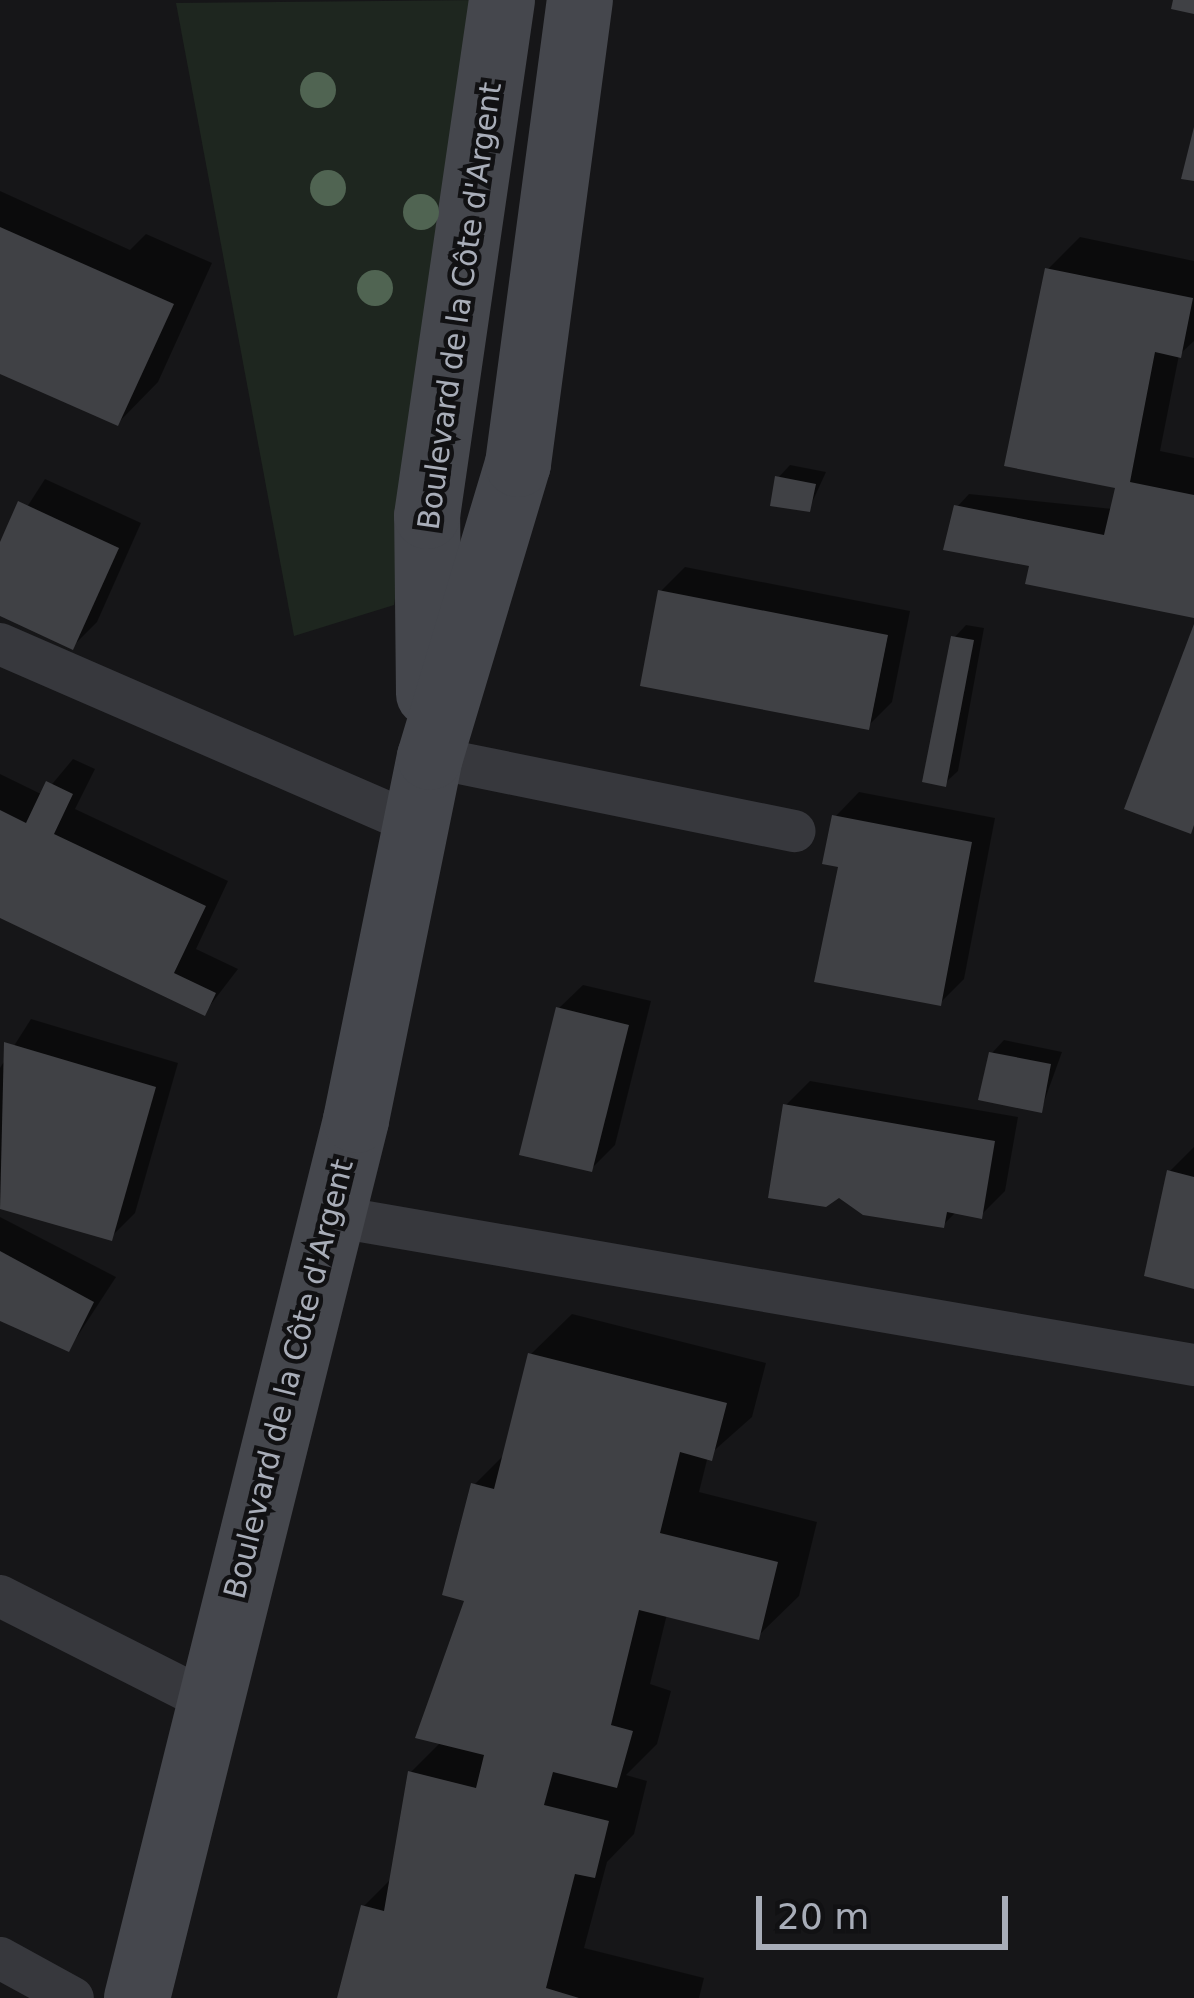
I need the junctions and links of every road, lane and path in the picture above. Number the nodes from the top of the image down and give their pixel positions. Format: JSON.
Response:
{"nodes":[{"id":1,"x":502,"y":0,"type":"edge"},
{"id":2,"x":580,"y":0,"type":"edge"},
{"id":3,"x":0,"y":644,"type":"edge"},
{"id":4,"x":430,"y":758,"type":"junction"},
{"id":5,"x":418,"y":826,"type":"junction"},
{"id":6,"x":795,"y":832,"type":"dead end"},
{"id":7,"x":332,"y":1216,"type":"junction"},
{"id":8,"x":1194,"y":1365,"type":"edge"},
{"id":9,"x":0,"y":1596,"type":"edge"},
{"id":10,"x":206,"y":1700,"type":"junction"},
{"id":11,"x":0,"y":1958,"type":"edge"},
{"id":12,"x":74,"y":1998,"type":"edge"},
{"id":13,"x":136,"y":1998,"type":"edge"}],
"edges":[{"from":1,"to":4,"type":"main road","name":"Boulevard de la Côte d'Argent"},
{"from":2,"to":4,"type":"main road","name":"Boulevard de la Côte d'Argent"},
{"from":3,"to":5,"type":"lane"},
{"from":4,"to":5,"type":"main road","name":"Boulevard de la Côte d'Argent"},
{"from":4,"to":6,"type":"lane"},
{"from":5,"to":7,"type":"main road","name":"Boulevard de la Côte d'Argent"},
{"from":7,"to":8,"type":"lane"},
{"from":7,"to":10,"type":"main road","name":"Boulevard de la Côte d'Argent"},
{"from":9,"to":10,"type":"lane"},
{"from":10,"to":13,"type":"main road","name":"Boulevard de la Côte d'Argent"},
{"from":11,"to":12,"type":"lane"}]}
